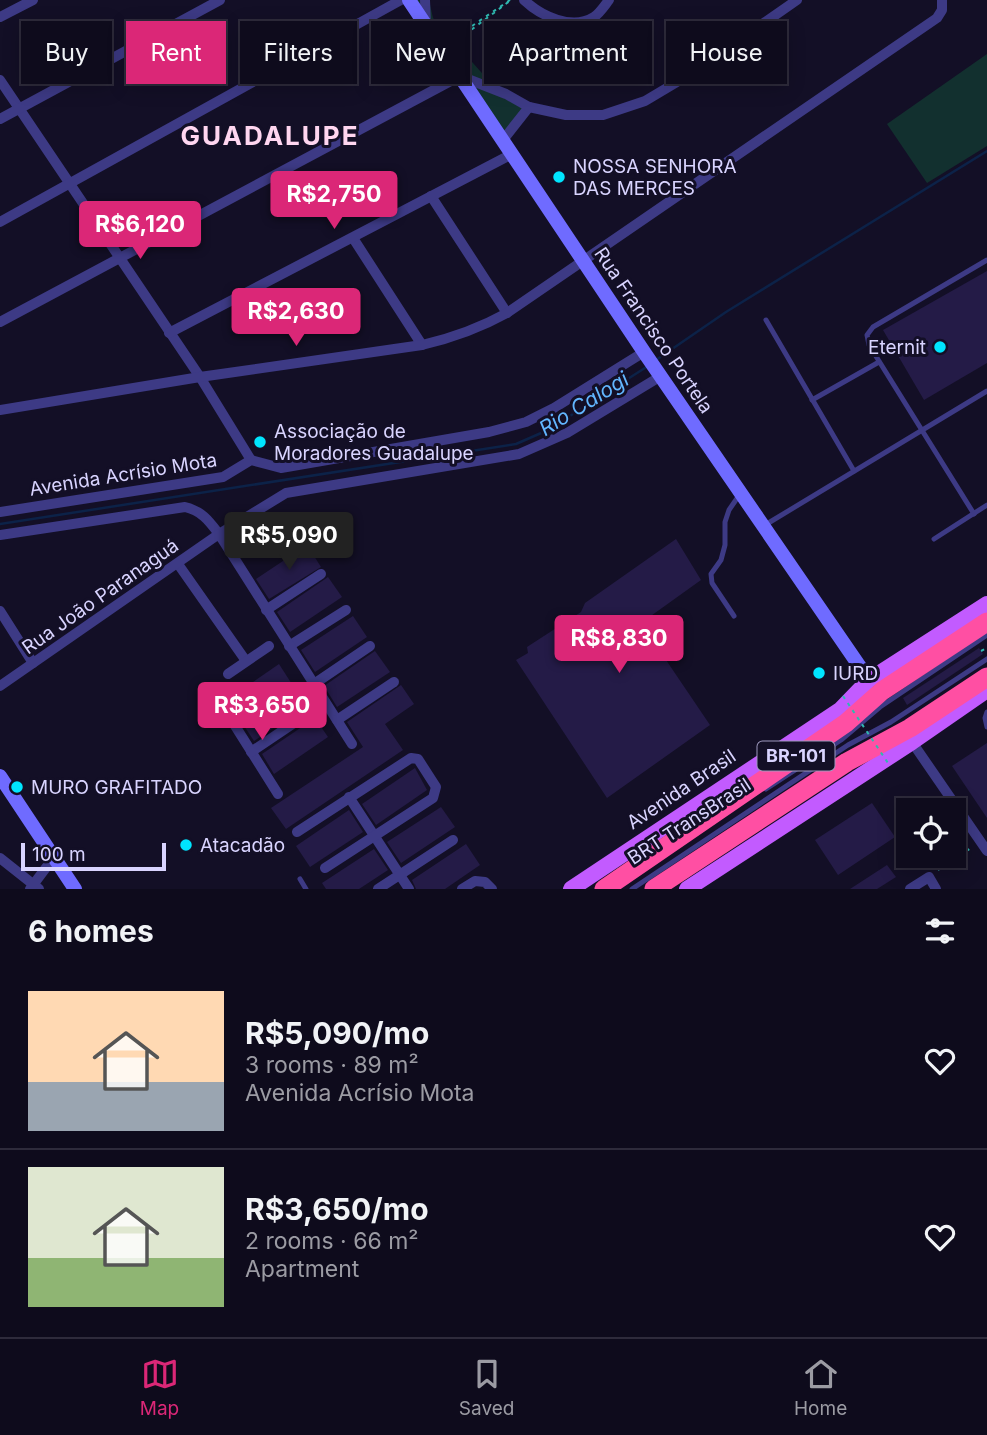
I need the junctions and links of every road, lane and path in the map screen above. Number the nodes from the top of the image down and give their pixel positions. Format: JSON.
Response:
{"nodes":[{"id":1,"x":33,"y":0,"type":"edge"},
{"id":2,"x":220,"y":0,"type":"edge"},
{"id":3,"x":401,"y":0,"type":"edge"},
{"id":4,"x":409,"y":0,"type":"edge"},
{"id":5,"x":425,"y":0,"type":"edge"},
{"id":6,"x":511,"y":0,"type":"edge"},
{"id":7,"x":524,"y":0,"type":"edge"},
{"id":8,"x":609,"y":0,"type":"edge"},
{"id":9,"x":797,"y":0,"type":"edge"},
{"id":10,"x":942,"y":0,"type":"edge"},
{"id":11,"x":0,"y":17,"type":"edge"},
{"id":12,"x":423,"y":21,"type":"edge"},
{"id":13,"x":426,"y":21,"type":"edge"},
{"id":14,"x":0,"y":80,"type":"edge"},
{"id":15,"x":470,"y":80,"type":"edge"},
{"id":16,"x":445,"y":84,"type":"edge"},
{"id":17,"x":465,"y":84,"type":"edge"},
{"id":18,"x":529,"y":107,"type":"junction"},
{"id":19,"x":20,"y":109,"type":"junction"},
{"id":20,"x":0,"y":119,"type":"edge"},
{"id":21,"x":503,"y":140,"type":"junction"},
{"id":22,"x":512,"y":154,"type":"junction"},
{"id":23,"x":71,"y":185,"type":"junction"},
{"id":24,"x":431,"y":197,"type":"junction"},
{"id":25,"x":0,"y":222,"type":"edge"},
{"id":26,"x":353,"y":238,"type":"junction"},
{"id":27,"x":120,"y":258,"type":"junction"},
{"id":28,"x":582,"y":259,"type":"junction"},
{"id":29,"x":987,"y":260,"type":"edge"},
{"id":30,"x":507,"y":313,"type":"junction"},
{"id":31,"x":766,"y":320,"type":"dead end"},
{"id":32,"x":0,"y":322,"type":"edge"},
{"id":33,"x":169,"y":333,"type":"junction"},
{"id":34,"x":422,"y":345,"type":"junction"},
{"id":35,"x":645,"y":354,"type":"junction"},
{"id":36,"x":879,"y":362,"type":"junction"},
{"id":37,"x":660,"y":374,"type":"junction"},
{"id":38,"x":200,"y":377,"type":"junction"},
{"id":39,"x":987,"y":391,"type":"edge"},
{"id":40,"x":812,"y":400,"type":"junction"},
{"id":41,"x":0,"y":410,"type":"edge"},
{"id":42,"x":922,"y":430,"type":"junction"},
{"id":43,"x":251,"y":460,"type":"junction"},
{"id":44,"x":854,"y":471,"type":"junction"},
{"id":45,"x":741,"y":493,"type":"junction"},
{"id":46,"x":987,"y":505,"type":"edge"},
{"id":47,"x":0,"y":512,"type":"edge"},
{"id":48,"x":974,"y":514,"type":"junction"},
{"id":49,"x":763,"y":525,"type":"junction"},
{"id":50,"x":219,"y":534,"type":"junction"},
{"id":51,"x":0,"y":536,"type":"edge"},
{"id":52,"x":933,"y":540,"type":"dead end"},
{"id":53,"x":177,"y":564,"type":"junction"},
{"id":54,"x":321,"y":574,"type":"dead end"},
{"id":55,"x":987,"y":604,"type":"edge"},
{"id":56,"x":266,"y":610,"type":"junction"},
{"id":57,"x":346,"y":610,"type":"dead end"},
{"id":58,"x":0,"y":611,"type":"edge"},
{"id":59,"x":734,"y":616,"type":"dead end"},
{"id":60,"x":987,"y":621,"type":"edge"},
{"id":61,"x":987,"y":635,"type":"edge"},
{"id":62,"x":269,"y":646,"type":"dead end"},
{"id":63,"x":289,"y":646,"type":"junction"},
{"id":64,"x":370,"y":646,"type":"dead end"},
{"id":65,"x":987,"y":648,"type":"edge"},
{"id":66,"x":981,"y":651,"type":"dead end"},
{"id":67,"x":987,"y":659,"type":"edge"},
{"id":68,"x":246,"y":661,"type":"junction"},
{"id":69,"x":33,"y":663,"type":"junction"},
{"id":70,"x":228,"y":674,"type":"dead end"},
{"id":71,"x":987,"y":677,"type":"edge"},
{"id":72,"x":869,"y":680,"type":"junction"},
{"id":73,"x":394,"y":682,"type":"dead end"},
{"id":74,"x":314,"y":684,"type":"junction"},
{"id":75,"x":0,"y":686,"type":"edge"},
{"id":76,"x":987,"y":690,"type":"edge"},
{"id":77,"x":843,"y":696,"type":"dead end"},
{"id":78,"x":325,"y":702,"type":"junction"},
{"id":79,"x":222,"y":705,"type":"dead end"},
{"id":80,"x":987,"y":712,"type":"edge"},
{"id":81,"x":337,"y":720,"type":"junction"},
{"id":82,"x":987,"y":727,"type":"edge"},
{"id":83,"x":912,"y":742,"type":"junction"},
{"id":84,"x":352,"y":744,"type":"dead end"},
{"id":85,"x":251,"y":752,"type":"junction"},
{"id":86,"x":890,"y":766,"type":"dead end"},
{"id":87,"x":0,"y":776,"type":"edge"},
{"id":88,"x":762,"y":792,"type":"dead end"},
{"id":89,"x":4,"y":794,"type":"edge"},
{"id":90,"x":278,"y":794,"type":"dead end"},
{"id":91,"x":349,"y":797,"type":"junction"},
{"id":92,"x":297,"y":832,"type":"dead end"},
{"id":93,"x":375,"y":836,"type":"junction"},
{"id":94,"x":694,"y":837,"type":"dead end"},
{"id":95,"x":453,"y":840,"type":"dead end"},
{"id":96,"x":981,"y":841,"type":"junction"},
{"id":97,"x":987,"y":851,"type":"edge"},
{"id":98,"x":54,"y":857,"type":"junction"},
{"id":99,"x":0,"y":858,"type":"edge"},
{"id":100,"x":325,"y":868,"type":"dead end"},
{"id":101,"x":400,"y":875,"type":"junction"},
{"id":102,"x":929,"y":877,"type":"junction"},
{"id":103,"x":300,"y":879,"type":"dead end"},
{"id":104,"x":34,"y":888,"type":"edge"},
{"id":105,"x":75,"y":889,"type":"edge"},
{"id":106,"x":306,"y":889,"type":"edge"},
{"id":107,"x":378,"y":889,"type":"edge"},
{"id":108,"x":410,"y":889,"type":"edge"},
{"id":109,"x":462,"y":889,"type":"edge"},
{"id":110,"x":492,"y":889,"type":"edge"},
{"id":111,"x":571,"y":889,"type":"edge"},
{"id":112,"x":604,"y":889,"type":"edge"},
{"id":113,"x":614,"y":889,"type":"edge"},
{"id":114,"x":632,"y":889,"type":"edge"},
{"id":115,"x":654,"y":889,"type":"edge"},
{"id":116,"x":687,"y":889,"type":"edge"},
{"id":117,"x":910,"y":889,"type":"edge"},
{"id":118,"x":936,"y":889,"type":"edge"}],
"edges":[{"from":1,"to":11,"type":"street"},
{"from":2,"to":19,"type":"street"},
{"from":3,"to":23,"type":"street"},
{"from":4,"to":12,"type":"street","name":"Rua Francisco Portela"},
{"from":5,"to":13,"type":"street"},
{"from":6,"to":6,"type":"path"},
{"from":7,"to":8,"type":"street"},
{"from":9,"to":18,"type":"street"},
{"from":10,"to":28,"type":"street"},
{"from":14,"to":19,"type":"street"},
{"from":15,"to":18,"type":"street"},
{"from":16,"to":27,"type":"street"},
{"from":17,"to":21,"type":"street","name":"Rua Francisco Portela"},
{"from":18,"to":21,"type":"street"},
{"from":19,"to":20,"type":"street"},
{"from":19,"to":23,"type":"street"},
{"from":21,"to":22,"type":"street","name":"Rua Francisco Portela"},
{"from":22,"to":24,"type":"street"},
{"from":22,"to":28,"type":"street","name":"Rua Francisco Portela"},
{"from":23,"to":25,"type":"street"},
{"from":23,"to":27,"type":"street"},
{"from":24,"to":26,"type":"street"},
{"from":24,"to":30,"type":"street"},
{"from":26,"to":33,"type":"street"},
{"from":26,"to":34,"type":"street"},
{"from":27,"to":32,"type":"street"},
{"from":27,"to":33,"type":"street"},
{"from":28,"to":30,"type":"street"},
{"from":28,"to":35,"type":"street","name":"Rua Francisco Portela"},
{"from":29,"to":36,"type":"lane"},
{"from":30,"to":34,"type":"street"},
{"from":31,"to":40,"type":"lane"},
{"from":33,"to":38,"type":"street"},
{"from":34,"to":38,"type":"street"},
{"from":35,"to":37,"type":"street","name":"Rua Francisco Portela"},
{"from":35,"to":43,"type":"street"},
{"from":36,"to":40,"type":"lane"},
{"from":36,"to":42,"type":"lane"},
{"from":37,"to":45,"type":"street","name":"Rua Francisco Portela"},
{"from":37,"to":50,"type":"street"},
{"from":38,"to":41,"type":"street"},
{"from":38,"to":43,"type":"street"},
{"from":39,"to":42,"type":"lane"},
{"from":40,"to":44,"type":"lane"},
{"from":42,"to":44,"type":"lane"},
{"from":42,"to":48,"type":"lane"},
{"from":43,"to":47,"type":"street","name":"Avenida Acrísio Mota"},
{"from":44,"to":49,"type":"lane"},
{"from":45,"to":49,"type":"street","name":"Rua Francisco Portela"},
{"from":45,"to":59,"type":"lane"},
{"from":46,"to":48,"type":"lane"},
{"from":48,"to":52,"type":"lane"},
{"from":49,"to":72,"type":"street","name":"Rua Francisco Portela"},
{"from":50,"to":51,"type":"street"},
{"from":50,"to":53,"type":"street","name":"Rua João Paranaguá"},
{"from":50,"to":56,"type":"street"},
{"from":53,"to":68,"type":"street"},
{"from":53,"to":69,"type":"street","name":"Rua João Paranaguá"},
{"from":54,"to":56,"type":"street"},
{"from":55,"to":72,"type":"main road","name":"Avenida Brasil"},
{"from":56,"to":63,"type":"street"},
{"from":57,"to":63,"type":"street"},
{"from":58,"to":69,"type":"street"},
{"from":60,"to":112,"type":"highway","name":"Avenida Brasil","number":"BR-101"},
{"from":61,"to":88,"type":"lane","name":"BRT TransBrasil"},
{"from":62,"to":68,"type":"street"},
{"from":63,"to":74,"type":"street"},
{"from":64,"to":74,"type":"street"},
{"from":65,"to":66,"type":"path"},
{"from":67,"to":114,"type":"lane","name":"BRT TransBrasil"},
{"from":68,"to":70,"type":"street"},
{"from":69,"to":75,"type":"street","name":"Rua João Paranaguá"},
{"from":71,"to":115,"type":"highway","number":"BR-101"},
{"from":72,"to":111,"type":"main road","name":"Avenida Brasil"},
{"from":73,"to":81,"type":"street"},
{"from":74,"to":78,"type":"street"},
{"from":76,"to":83,"type":"main road"},
{"from":77,"to":86,"type":"path","bridge":true},
{"from":78,"to":81,"type":"street"},
{"from":78,"to":85,"type":"street"},
{"from":79,"to":85,"type":"street"},
{"from":80,"to":82,"type":"lane"},
{"from":81,"to":84,"type":"street"},
{"from":83,"to":96,"type":"street"},
{"from":83,"to":116,"type":"main road"},
{"from":85,"to":90,"type":"street"},
{"from":87,"to":89,"type":"street"},
{"from":89,"to":98,"type":"street"},
{"from":91,"to":92,"type":"street"},
{"from":91,"to":93,"type":"street"},
{"from":91,"to":93,"type":"street"},
{"from":93,"to":100,"type":"street"},
{"from":93,"to":101,"type":"street"},
{"from":94,"to":113,"type":"lane","name":"BRT TransBrasil"},
{"from":95,"to":101,"type":"street"},
{"from":96,"to":97,"type":"street"},
{"from":96,"to":102,"type":"path"},
{"from":98,"to":104,"type":"street"},
{"from":98,"to":105,"type":"street"},
{"from":99,"to":104,"type":"street"},
{"from":101,"to":107,"type":"street"},
{"from":101,"to":108,"type":"street"},
{"from":102,"to":117,"type":"street"},
{"from":102,"to":118,"type":"street"},
{"from":103,"to":106,"type":"lane"},
{"from":109,"to":110,"type":"street"}]}
